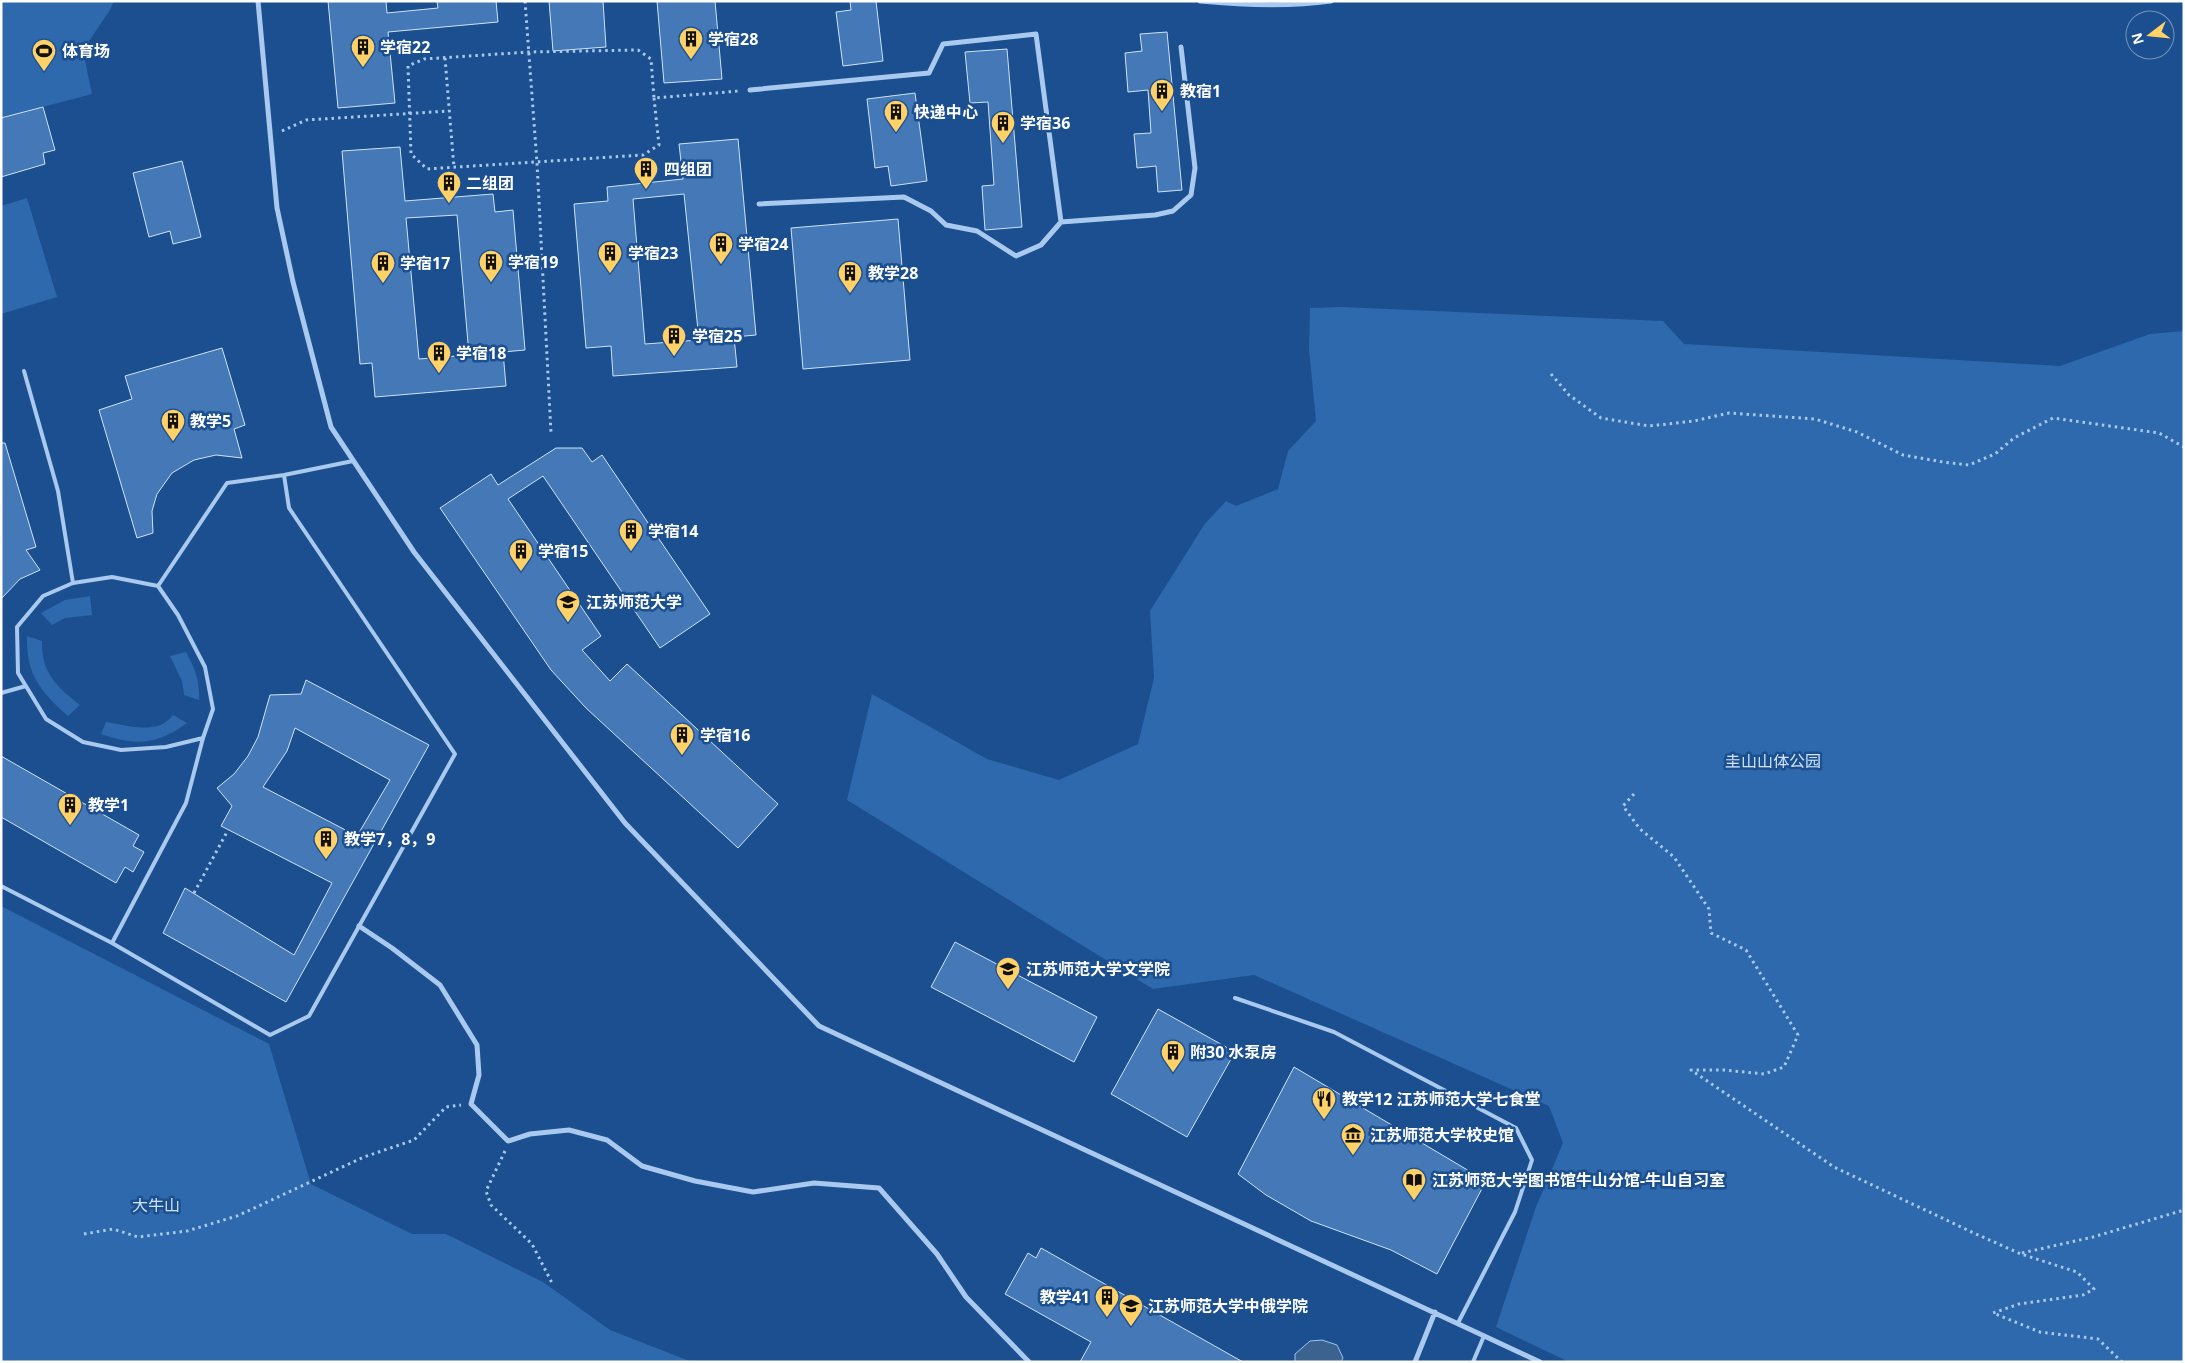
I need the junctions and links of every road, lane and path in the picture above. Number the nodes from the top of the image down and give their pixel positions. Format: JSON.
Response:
{"nodes":[{"id":1,"x":258,"y":1,"type":"edge"},
{"id":2,"x":525,"y":1,"type":"edge"},
{"id":3,"x":1200,"y":1,"type":"edge"},
{"id":4,"x":1331,"y":1,"type":"edge"},
{"id":5,"x":1181,"y":47,"type":"dead end"},
{"id":6,"x":529,"y":52,"type":"junction"},
{"id":7,"x":445,"y":58,"type":"junction"},
{"id":8,"x":750,"y":90,"type":"joint"},
{"id":9,"x":654,"y":98,"type":"junction"},
{"id":10,"x":449,"y":111,"type":"junction"},
{"id":11,"x":410,"y":115,"type":"junction"},
{"id":12,"x":270,"y":136,"type":"junction"},
{"id":13,"x":537,"y":163,"type":"junction"},
{"id":14,"x":454,"y":168,"type":"junction"},
{"id":15,"x":759,"y":204,"type":"dead end"},
{"id":16,"x":1061,"y":222,"type":"junction"},
{"id":17,"x":24,"y":371,"type":"dead end"},
{"id":18,"x":1551,"y":374,"type":"dead end"},
{"id":19,"x":551,"y":433,"type":"dead end"},
{"id":20,"x":2184,"y":447,"type":"edge"},
{"id":21,"x":353,"y":461,"type":"junction"},
{"id":22,"x":284,"y":475,"type":"junction"},
{"id":23,"x":73,"y":583,"type":"junction"},
{"id":24,"x":158,"y":586,"type":"junction"},
{"id":25,"x":26,"y":686,"type":"junction"},
{"id":26,"x":1,"y":693,"type":"edge"},
{"id":27,"x":203,"y":738,"type":"junction"},
{"id":28,"x":1634,"y":794,"type":"dead end"},
{"id":29,"x":228,"y":830,"type":"dead end"},
{"id":30,"x":1,"y":886,"type":"edge"},
{"id":31,"x":194,"y":893,"type":"dead end"},
{"id":32,"x":359,"y":926,"type":"junction"},
{"id":33,"x":112,"y":943,"type":"junction"},
{"id":34,"x":1235,"y":998,"type":"dead end"},
{"id":35,"x":471,"y":1104,"type":"junction"},
{"id":36,"x":508,"y":1141,"type":"junction"},
{"id":37,"x":2184,"y":1210,"type":"edge"},
{"id":38,"x":84,"y":1234,"type":"dead end"},
{"id":39,"x":2021,"y":1254,"type":"junction"},
{"id":40,"x":552,"y":1283,"type":"dead end"},
{"id":41,"x":1435,"y":1312,"type":"junction"},
{"id":42,"x":1458,"y":1323,"type":"junction"},
{"id":43,"x":1484,"y":1336,"type":"junction"},
{"id":44,"x":1029,"y":1362,"type":"edge"},
{"id":45,"x":1415,"y":1362,"type":"edge"},
{"id":46,"x":1473,"y":1362,"type":"edge"},
{"id":47,"x":1540,"y":1362,"type":"edge"},
{"id":48,"x":2122,"y":1362,"type":"edge"}],
"edges":[{"from":1,"to":12,"type":"street"},
{"from":2,"to":6,"type":"path"},
{"from":3,"to":4,"type":"street"},
{"from":5,"to":16,"type":"street"},
{"from":6,"to":7,"type":"path"},
{"from":6,"to":9,"type":"path"},
{"from":6,"to":13,"type":"path"},
{"from":7,"to":10,"type":"path"},
{"from":7,"to":11,"type":"path"},
{"from":8,"to":9,"type":"path"},
{"from":8,"to":16,"type":"street"},
{"from":9,"to":13,"type":"path"},
{"from":10,"to":11,"type":"path"},
{"from":10,"to":14,"type":"path"},
{"from":11,"to":12,"type":"path"},
{"from":11,"to":14,"type":"path"},
{"from":12,"to":21,"type":"street"},
{"from":13,"to":14,"type":"path"},
{"from":13,"to":19,"type":"path"},
{"from":15,"to":16,"type":"street"},
{"from":17,"to":23,"type":"lane"},
{"from":18,"to":20,"type":"path"},
{"from":21,"to":22,"type":"lane"},
{"from":21,"to":41,"type":"street"},
{"from":22,"to":24,"type":"lane"},
{"from":22,"to":32,"type":"lane"},
{"from":23,"to":24,"type":"lane"},
{"from":23,"to":25,"type":"lane"},
{"from":24,"to":27,"type":"lane"},
{"from":25,"to":26,"type":"lane"},
{"from":25,"to":27,"type":"lane"},
{"from":27,"to":33,"type":"lane"},
{"from":28,"to":39,"type":"path"},
{"from":29,"to":31,"type":"path"},
{"from":30,"to":33,"type":"lane"},
{"from":32,"to":33,"type":"lane"},
{"from":32,"to":35,"type":"street"},
{"from":34,"to":42,"type":"lane"},
{"from":35,"to":36,"type":"street"},
{"from":35,"to":38,"type":"path"},
{"from":36,"to":40,"type":"path"},
{"from":36,"to":44,"type":"street"},
{"from":37,"to":39,"type":"path"},
{"from":39,"to":48,"type":"path"},
{"from":41,"to":42,"type":"street"},
{"from":41,"to":45,"type":"street"},
{"from":42,"to":43,"type":"street"},
{"from":43,"to":46,"type":"lane"},
{"from":43,"to":47,"type":"street"}]}
